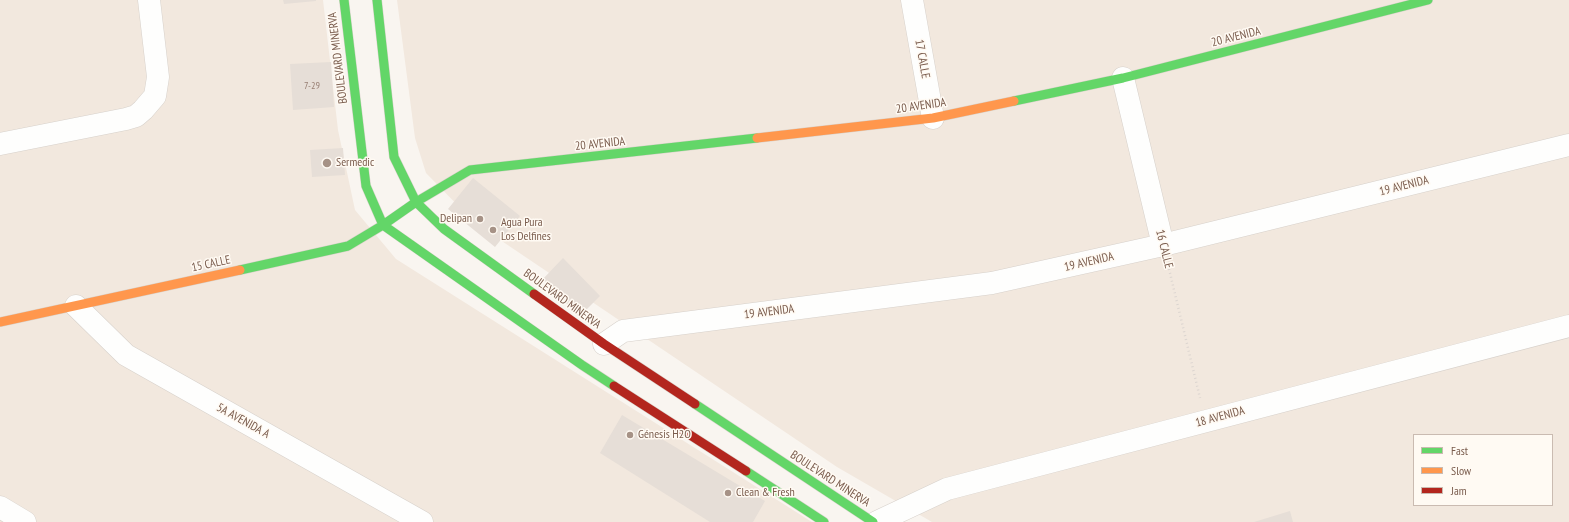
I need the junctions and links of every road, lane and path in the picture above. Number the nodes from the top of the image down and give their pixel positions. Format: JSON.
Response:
{"nodes":[{"id":1,"x":149,"y":0,"type":"edge"},
{"id":2,"x":344,"y":0,"type":"edge"},
{"id":3,"x":377,"y":0,"type":"edge"},
{"id":4,"x":912,"y":0,"type":"edge"},
{"id":5,"x":1428,"y":0,"type":"edge"},
{"id":6,"x":1123,"y":78,"type":"junction"},
{"id":7,"x":933,"y":118,"type":"junction"},
{"id":8,"x":0,"y":144,"type":"edge"},
{"id":9,"x":1569,"y":145,"type":"edge"},
{"id":10,"x":416,"y":202,"type":"junction"},
{"id":11,"x":383,"y":225,"type":"junction"},
{"id":12,"x":1163,"y":245,"type":"junction"},
{"id":13,"x":76,"y":306,"type":"junction"},
{"id":14,"x":0,"y":322,"type":"edge"},
{"id":15,"x":1569,"y":326,"type":"edge"},
{"id":16,"x":604,"y":344,"type":"junction"},
{"id":17,"x":1206,"y":420,"type":"junction"},
{"id":18,"x":0,"y":507,"type":"edge"},
{"id":19,"x":25,"y":522,"type":"edge"},
{"id":20,"x":422,"y":522,"type":"edge"},
{"id":21,"x":824,"y":522,"type":"edge"},
{"id":22,"x":873,"y":522,"type":"edge"},
{"id":23,"x":877,"y":522,"type":"edge"}],
"edges":[{"from":1,"to":8,"type":"street"},
{"from":2,"to":11,"type":"street","name":"BOULEVARD MINERVA"},
{"from":3,"to":10,"type":"street","name":"BOULEVARD MINERVA"},
{"from":4,"to":7,"type":"street","name":"17 CALLE"},
{"from":5,"to":6,"type":"street","name":"20 AVENIDA"},
{"from":6,"to":7,"type":"street","name":"20 AVENIDA"},
{"from":6,"to":12,"type":"street","name":"16 CALLE"},
{"from":7,"to":10,"type":"street","name":"20 AVENIDA"},
{"from":9,"to":12,"type":"street","name":"19 AVENIDA"},
{"from":10,"to":11,"type":"street","name":"15 CALLE"},
{"from":10,"to":16,"type":"street","name":"BOULEVARD MINERVA"},
{"from":11,"to":13,"type":"street","name":"15 CALLE"},
{"from":11,"to":21,"type":"street"},
{"from":12,"to":16,"type":"street","name":"19 AVENIDA"},
{"from":12,"to":17,"type":"path","name":"16 CALLE"},
{"from":13,"to":14,"type":"street","name":"15 CALLE"},
{"from":13,"to":20,"type":"street","name":"5A AVENIDA A"},
{"from":15,"to":17,"type":"street","name":"18 AVENIDA"},
{"from":16,"to":22,"type":"street","name":"BOULEVARD MINERVA"},
{"from":17,"to":23,"type":"street","name":"18 AVENIDA"},
{"from":18,"to":19,"type":"street"}]}
